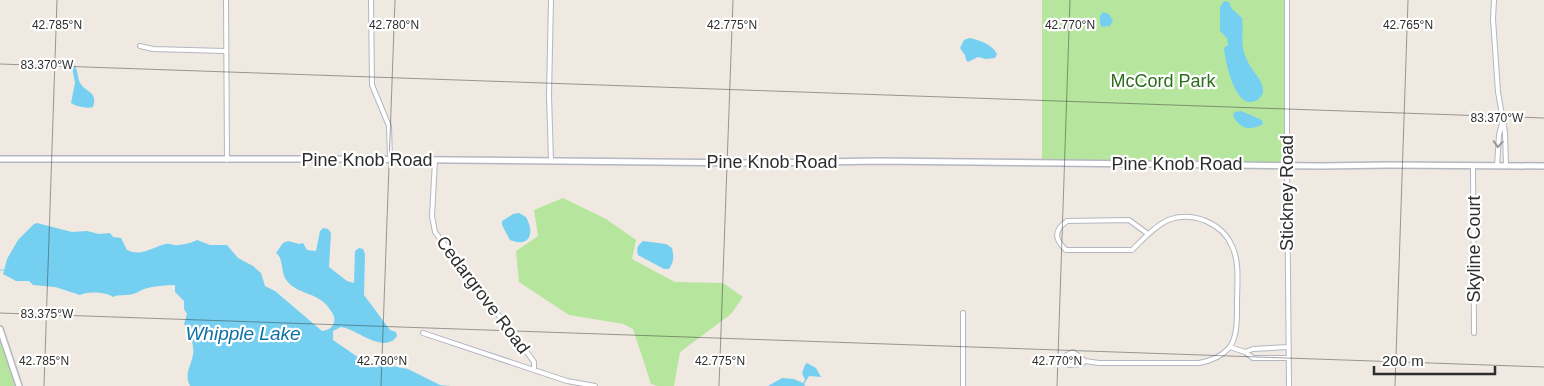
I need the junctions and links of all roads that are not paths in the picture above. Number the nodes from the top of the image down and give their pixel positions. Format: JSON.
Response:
{"nodes":[{"id":1,"x":226,"y":0,"type":"edge"},
{"id":2,"x":371,"y":0,"type":"edge"},
{"id":3,"x":551,"y":0,"type":"edge"},
{"id":4,"x":1287,"y":0,"type":"edge"},
{"id":5,"x":1494,"y":0,"type":"edge"},
{"id":6,"x":140,"y":46,"type":"dead end"},
{"id":7,"x":225,"y":51,"type":"junction"},
{"id":8,"x":1502,"y":123,"type":"junction"},
{"id":9,"x":0,"y":159,"type":"edge"},
{"id":10,"x":227,"y":160,"type":"junction"},
{"id":11,"x":390,"y":160,"type":"junction"},
{"id":12,"x":435,"y":160,"type":"junction"},
{"id":13,"x":551,"y":160,"type":"junction"},
{"id":14,"x":1287,"y":165,"type":"junction"},
{"id":15,"x":1473,"y":166,"type":"junction"},
{"id":16,"x":1497,"y":166,"type":"junction"},
{"id":17,"x":1506,"y":166,"type":"junction"},
{"id":18,"x":1544,"y":166,"type":"edge"},
{"id":19,"x":1148,"y":234,"type":"junction"},
{"id":20,"x":963,"y":313,"type":"dead end"},
{"id":21,"x":0,"y":329,"type":"edge"},
{"id":22,"x":424,"y":333,"type":"dead end"},
{"id":23,"x":1474,"y":333,"type":"dead end"},
{"id":24,"x":1230,"y":347,"type":"junction"},
{"id":25,"x":1288,"y":347,"type":"junction"},
{"id":26,"x":1269,"y":348,"type":"junction"},
{"id":27,"x":1245,"y":352,"type":"junction"},
{"id":28,"x":1269,"y":358,"type":"junction"},
{"id":29,"x":1288,"y":358,"type":"junction"},
{"id":30,"x":1085,"y":361,"type":"junction"},
{"id":31,"x":534,"y":369,"type":"junction"},
{"id":32,"x":19,"y":386,"type":"edge"},
{"id":33,"x":595,"y":386,"type":"edge"},
{"id":34,"x":963,"y":386,"type":"edge"},
{"id":35,"x":1289,"y":386,"type":"edge"}],
"edges":[{"from":1,"to":7,"type":"street"},
{"from":2,"to":11,"type":"street"},
{"from":3,"to":13,"type":"street"},
{"from":4,"to":14,"type":"street","name":"Stickney Road"},
{"from":5,"to":8,"type":"street"},
{"from":6,"to":7,"type":"street"},
{"from":7,"to":10,"type":"street"},
{"from":8,"to":16,"type":"street","one_way":true},
{"from":8,"to":17,"type":"street"},
{"from":9,"to":10,"type":"street","name":"Pine Knob Road"},
{"from":10,"to":11,"type":"street","name":"Pine Knob Road"},
{"from":11,"to":12,"type":"street","name":"Pine Knob Road"},
{"from":12,"to":13,"type":"street","name":"Pine Knob Road"},
{"from":12,"to":31,"type":"street","name":"Cedargrove Road"},
{"from":13,"to":14,"type":"street","name":"Pine Knob Road"},
{"from":14,"to":15,"type":"street","name":"Pine Knob Road"},
{"from":14,"to":25,"type":"street","name":"Stickney Road"},
{"from":15,"to":16,"type":"street","name":"Pine Knob Road"},
{"from":15,"to":23,"type":"street","name":"Skyline Court"},
{"from":16,"to":17,"type":"street","name":"Pine Knob Road"},
{"from":17,"to":18,"type":"street","name":"Pine Knob Road"},
{"from":19,"to":19,"type":"street"},
{"from":19,"to":24,"type":"street"},
{"from":20,"to":34,"type":"street"},
{"from":21,"to":32,"type":"street"},
{"from":22,"to":31,"type":"street"},
{"from":24,"to":27,"type":"street"},
{"from":24,"to":30,"type":"street"},
{"from":25,"to":26,"type":"street"},
{"from":25,"to":29,"type":"street","name":"Stickney Road"},
{"from":26,"to":27,"type":"street"},
{"from":26,"to":28,"type":"street"},
{"from":27,"to":28,"type":"street"},
{"from":28,"to":29,"type":"street"},
{"from":29,"to":35,"type":"street","name":"Stickney Road"},
{"from":30,"to":30,"type":"street"},
{"from":31,"to":33,"type":"street"}]}
